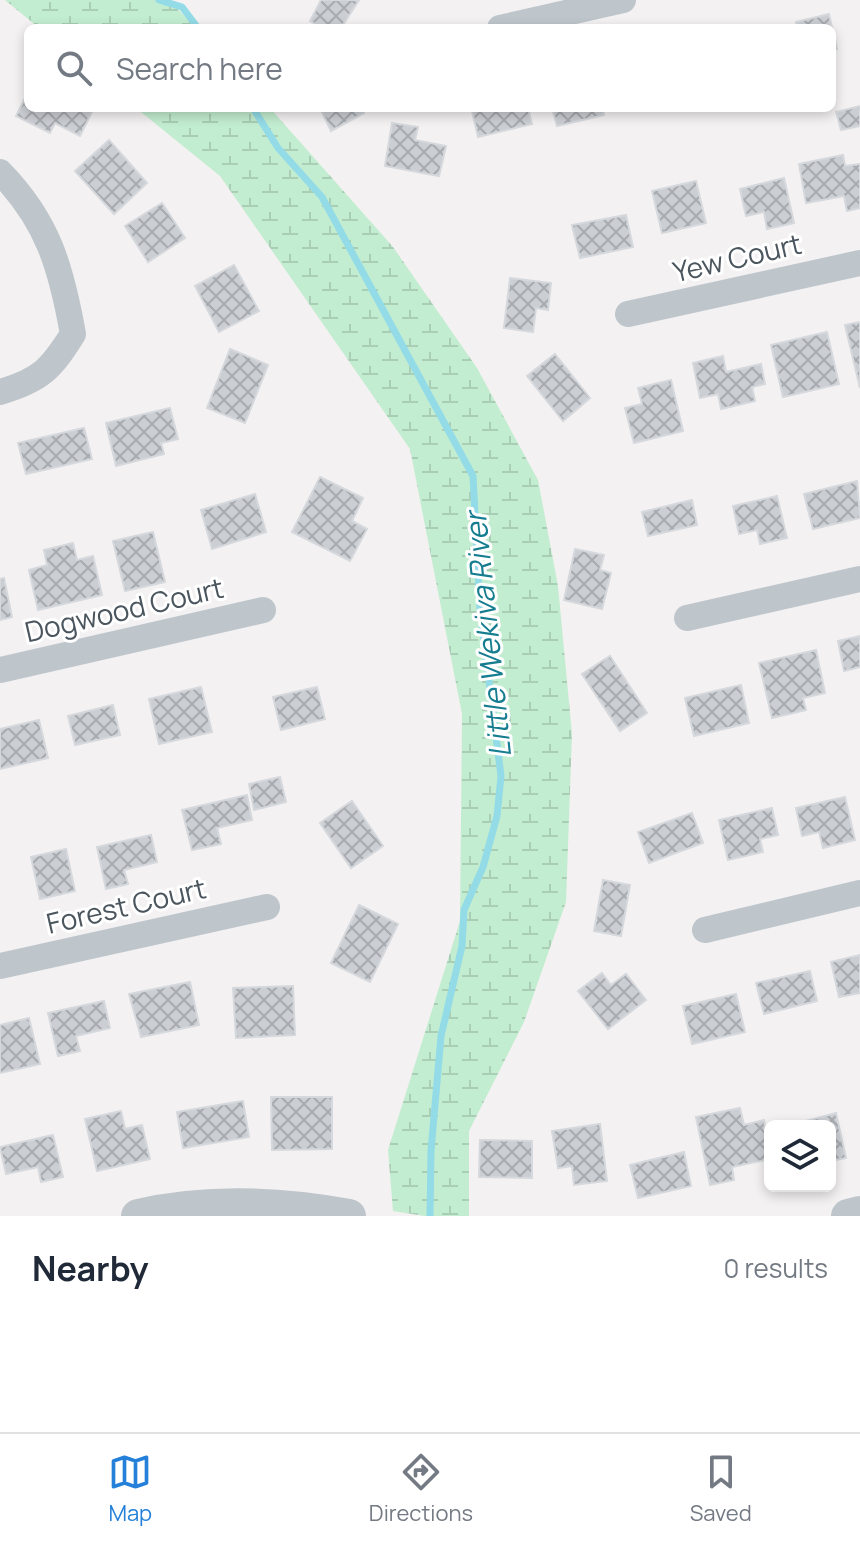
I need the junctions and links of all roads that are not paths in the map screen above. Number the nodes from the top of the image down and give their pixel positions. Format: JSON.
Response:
{"nodes":[{"id":1,"x":623,"y":0,"type":"edge"},
{"id":2,"x":518,"y":24,"type":"edge"},
{"id":3,"x":0,"y":172,"type":"edge"},
{"id":4,"x":860,"y":263,"type":"edge"},
{"id":5,"x":628,"y":314,"type":"dead end"},
{"id":6,"x":0,"y":392,"type":"edge"},
{"id":7,"x":860,"y":579,"type":"edge"},
{"id":8,"x":263,"y":610,"type":"dead end"},
{"id":9,"x":687,"y":618,"type":"dead end"},
{"id":10,"x":0,"y":670,"type":"edge"},
{"id":11,"x":860,"y":893,"type":"edge"},
{"id":12,"x":267,"y":907,"type":"dead end"},
{"id":13,"x":705,"y":930,"type":"dead end"},
{"id":14,"x":0,"y":966,"type":"edge"},
{"id":15,"x":860,"y":1213,"type":"edge"},
{"id":16,"x":340,"y":1215,"type":"edge"},
{"id":17,"x":138,"y":1216,"type":"edge"},
{"id":18,"x":848,"y":1216,"type":"edge"}],
"edges":[{"from":1,"to":2,"type":"street"},
{"from":3,"to":6,"type":"street"},
{"from":4,"to":5,"type":"street","name":"Yew Court"},
{"from":7,"to":9,"type":"street"},
{"from":8,"to":10,"type":"street","name":"Dogwood Court"},
{"from":11,"to":13,"type":"street"},
{"from":12,"to":14,"type":"street","name":"Forest Court"},
{"from":15,"to":18,"type":"street"},
{"from":16,"to":17,"type":"street"}]}
